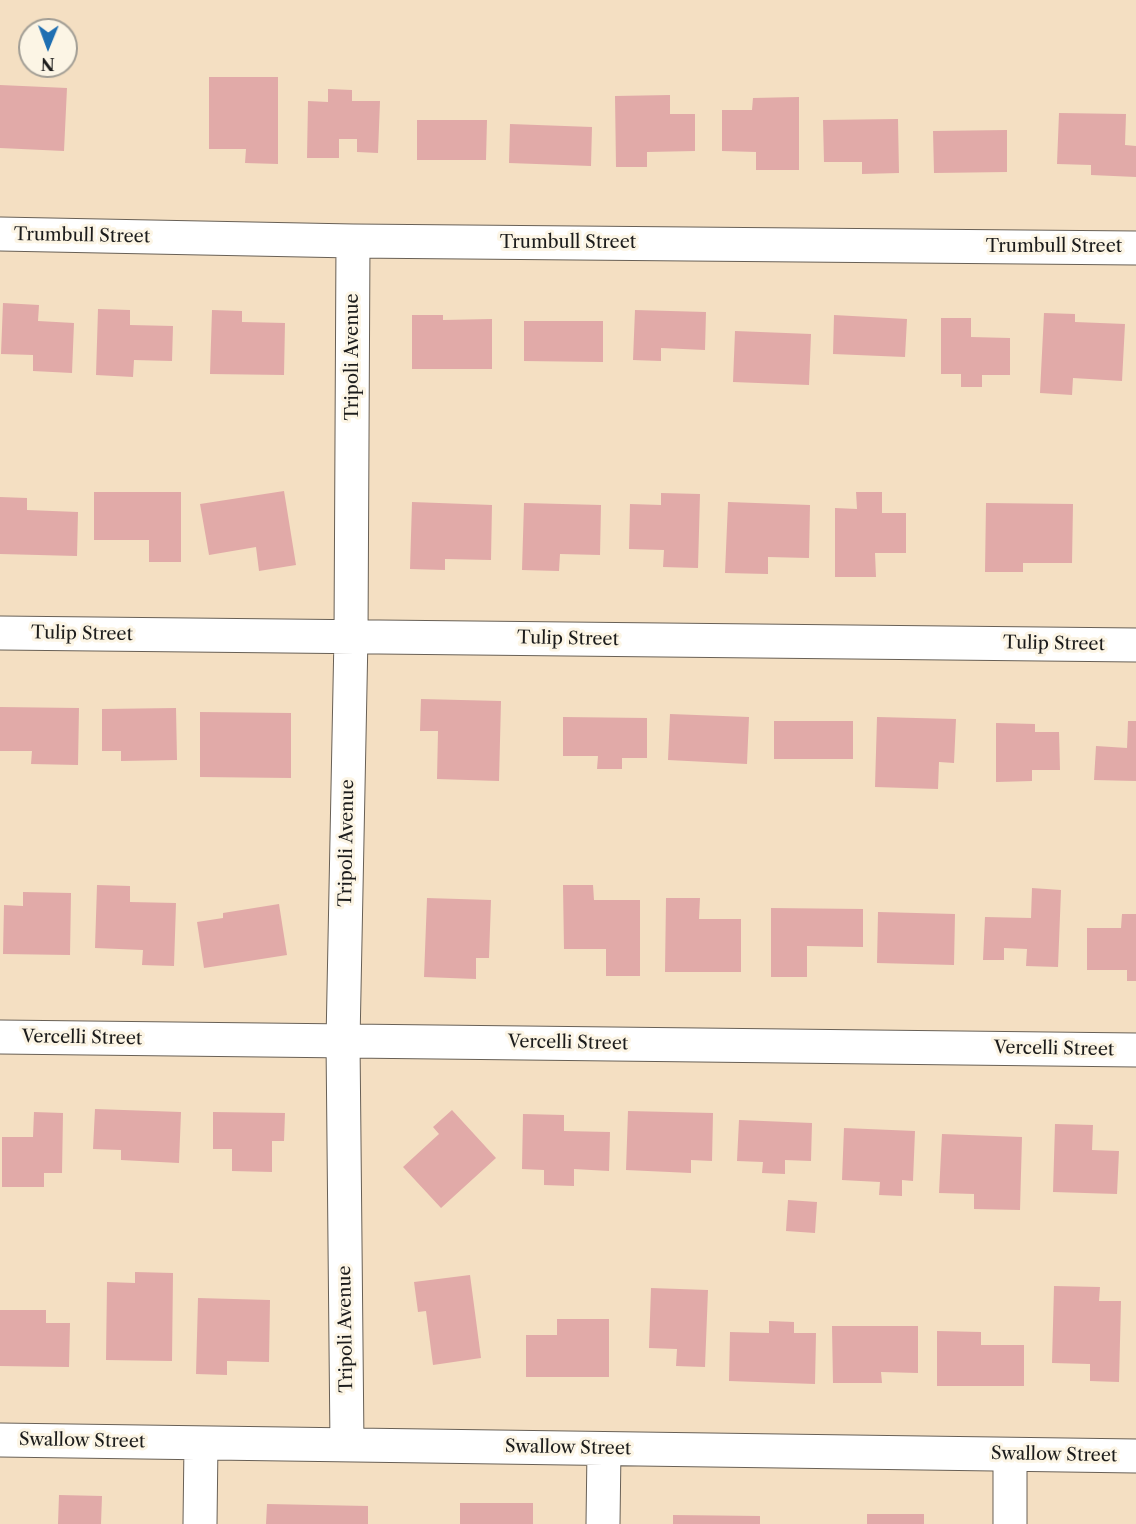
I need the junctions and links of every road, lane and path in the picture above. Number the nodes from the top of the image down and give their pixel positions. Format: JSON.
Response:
{"nodes":[{"id":1,"x":0,"y":234,"type":"edge"},
{"id":2,"x":353,"y":241,"type":"junction"},
{"id":3,"x":1136,"y":248,"type":"edge"},
{"id":4,"x":0,"y":633,"type":"edge"},
{"id":5,"x":351,"y":636,"type":"junction"},
{"id":6,"x":1136,"y":645,"type":"edge"},
{"id":7,"x":0,"y":1037,"type":"edge"},
{"id":8,"x":343,"y":1041,"type":"junction"},
{"id":9,"x":1136,"y":1050,"type":"edge"},
{"id":10,"x":0,"y":1440,"type":"edge"},
{"id":11,"x":201,"y":1443,"type":"junction"},
{"id":12,"x":347,"y":1445,"type":"junction"},
{"id":13,"x":604,"y":1449,"type":"junction"},
{"id":14,"x":1010,"y":1455,"type":"junction"},
{"id":15,"x":1136,"y":1456,"type":"edge"},
{"id":16,"x":200,"y":1524,"type":"edge"},
{"id":17,"x":603,"y":1524,"type":"edge"},
{"id":18,"x":1010,"y":1524,"type":"edge"}],
"edges":[{"from":1,"to":2,"type":"street","name":"Trumbull Street"},
{"from":2,"to":3,"type":"street","name":"Trumbull Street"},
{"from":2,"to":5,"type":"street","name":"Tripoli Avenue"},
{"from":4,"to":5,"type":"street","name":"Tulip Street"},
{"from":5,"to":6,"type":"street","name":"Tulip Street"},
{"from":5,"to":8,"type":"street","name":"Tripoli Avenue"},
{"from":7,"to":8,"type":"street","name":"Vercelli Street"},
{"from":8,"to":9,"type":"street","name":"Vercelli Street"},
{"from":8,"to":12,"type":"street","name":"Tripoli Avenue"},
{"from":10,"to":11,"type":"street","name":"Swallow Street"},
{"from":11,"to":12,"type":"street","name":"Swallow Street"},
{"from":11,"to":16,"type":"street"},
{"from":12,"to":13,"type":"street","name":"Swallow Street"},
{"from":13,"to":14,"type":"street","name":"Swallow Street"},
{"from":13,"to":17,"type":"street"},
{"from":14,"to":15,"type":"street","name":"Swallow Street"},
{"from":14,"to":18,"type":"street"}]}
